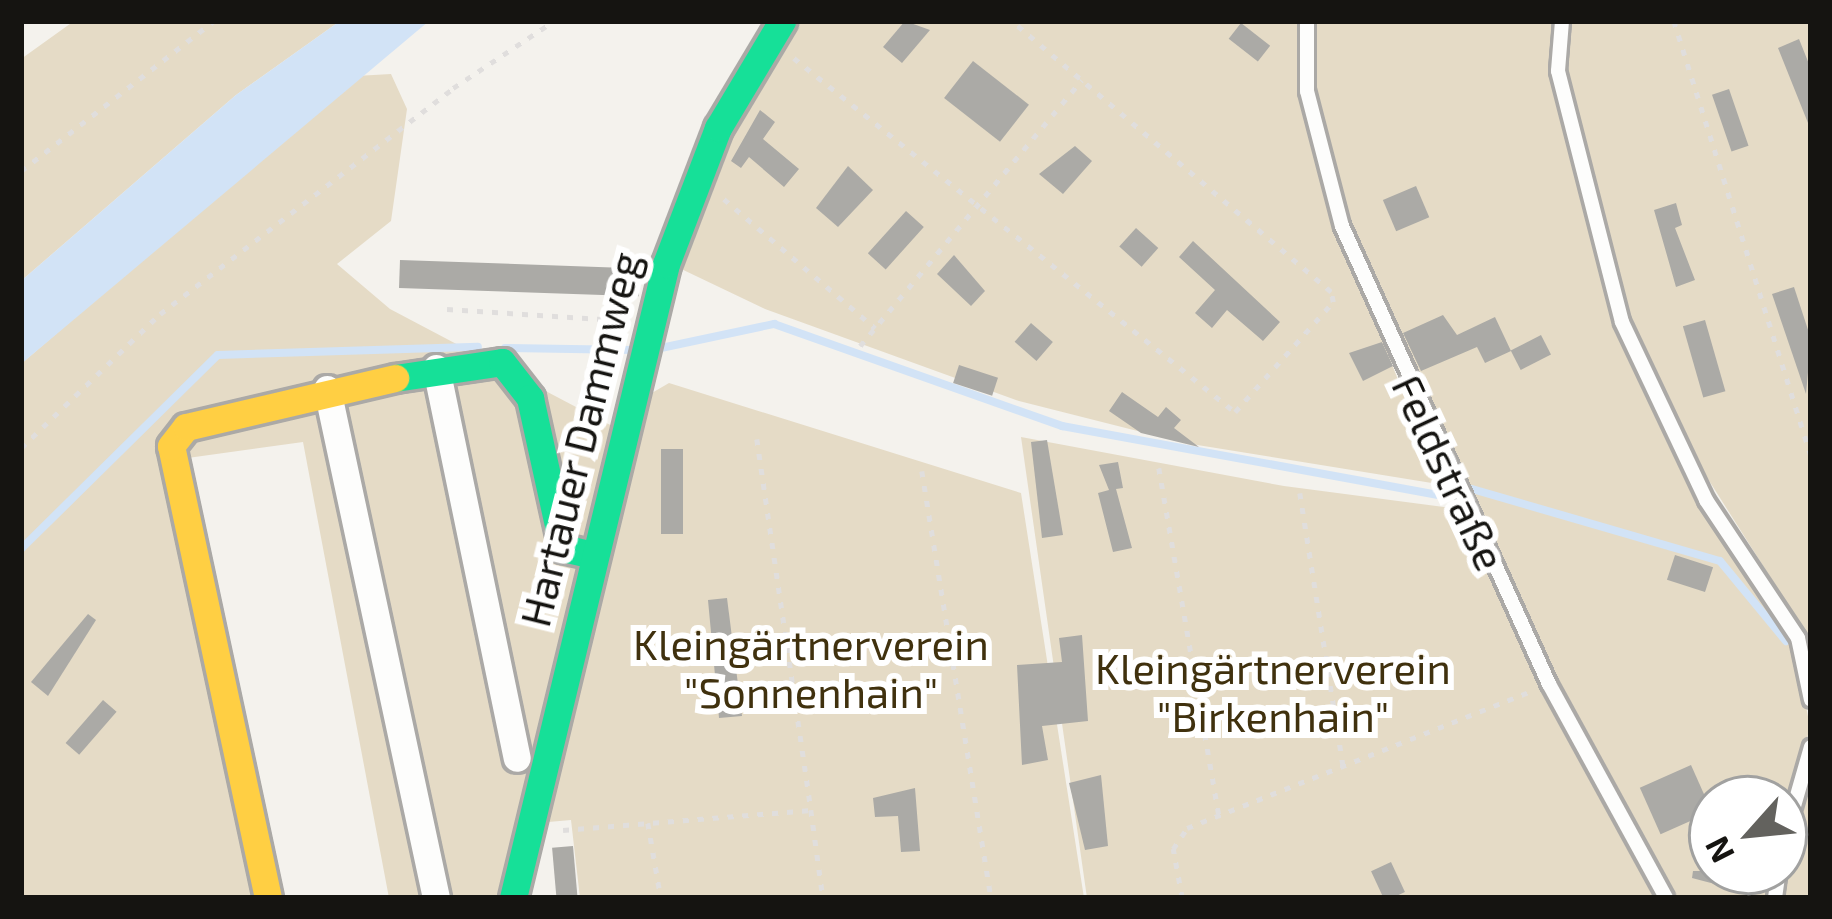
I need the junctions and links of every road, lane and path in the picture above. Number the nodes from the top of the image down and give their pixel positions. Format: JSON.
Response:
{"nodes":[{"id":1,"x":214,"y":21,"type":"edge"},
{"id":2,"x":554,"y":21,"type":"edge"},
{"id":3,"x":1012,"y":21,"type":"edge"},
{"id":4,"x":1306,"y":21,"type":"edge"},
{"id":5,"x":1562,"y":21,"type":"edge"},
{"id":6,"x":1674,"y":21,"type":"edge"},
{"id":7,"x":776,"y":30,"type":"edge"},
{"id":8,"x":1082,"y":80,"type":"junction"},
{"id":9,"x":21,"y":171,"type":"edge"},
{"id":10,"x":718,"y":194,"type":"dead end"},
{"id":11,"x":976,"y":207,"type":"junction"},
{"id":12,"x":447,"y":308,"type":"dead end"},
{"id":13,"x":875,"y":328,"type":"junction"},
{"id":14,"x":649,"y":340,"type":"junction"},
{"id":15,"x":860,"y":346,"type":"dead end"},
{"id":16,"x":436,"y":368,"type":"junction"},
{"id":17,"x":327,"y":389,"type":"junction"},
{"id":18,"x":758,"y":439,"type":"dead end"},
{"id":19,"x":21,"y":448,"type":"edge"},
{"id":20,"x":1811,"y":456,"type":"edge"},
{"id":21,"x":1159,"y":469,"type":"dead end"},
{"id":22,"x":922,"y":471,"type":"dead end"},
{"id":23,"x":1300,"y":493,"type":"dead end"},
{"id":24,"x":590,"y":554,"type":"junction"},
{"id":25,"x":1549,"y":684,"type":"junction"},
{"id":26,"x":1811,"y":700,"type":"edge"},
{"id":27,"x":517,"y":758,"type":"dead end"},
{"id":28,"x":1343,"y":766,"type":"junction"},
{"id":29,"x":811,"y":810,"type":"junction"},
{"id":30,"x":1219,"y":816,"type":"junction"},
{"id":31,"x":648,"y":823,"type":"junction"},
{"id":32,"x":528,"y":830,"type":"junction"},
{"id":33,"x":268,"y":898,"type":"edge"},
{"id":34,"x":436,"y":898,"type":"edge"},
{"id":35,"x":513,"y":898,"type":"edge"},
{"id":36,"x":661,"y":898,"type":"edge"},
{"id":37,"x":823,"y":898,"type":"edge"},
{"id":38,"x":991,"y":898,"type":"edge"},
{"id":39,"x":1182,"y":898,"type":"edge"},
{"id":40,"x":1666,"y":898,"type":"edge"}],
"edges":[{"from":1,"to":9,"type":"path"},
{"from":2,"to":19,"type":"path"},
{"from":3,"to":8,"type":"path"},
{"from":4,"to":25,"type":"lane","name":"Feldstraße"},
{"from":5,"to":26,"type":"lane"},
{"from":6,"to":20,"type":"path"},
{"from":7,"to":11,"type":"path"},
{"from":7,"to":14,"type":"street","name":"Hartauer Dammweg"},
{"from":8,"to":11,"type":"path"},
{"from":8,"to":11,"type":"path"},
{"from":10,"to":13,"type":"path"},
{"from":11,"to":13,"type":"path"},
{"from":12,"to":14,"type":"path"},
{"from":13,"to":15,"type":"path"},
{"from":14,"to":24,"type":"street","name":"Hartauer Dammweg"},
{"from":16,"to":17,"type":"street"},
{"from":16,"to":24,"type":"street"},
{"from":16,"to":27,"type":"street"},
{"from":17,"to":33,"type":"street"},
{"from":17,"to":34,"type":"street"},
{"from":18,"to":29,"type":"path"},
{"from":21,"to":30,"type":"path"},
{"from":22,"to":38,"type":"path"},
{"from":23,"to":28,"type":"path"},
{"from":24,"to":32,"type":"street","name":"Hartauer Dammweg"},
{"from":25,"to":28,"type":"path"},
{"from":25,"to":40,"type":"lane","name":"Feldstraße"},
{"from":28,"to":30,"type":"path"},
{"from":29,"to":31,"type":"path"},
{"from":29,"to":37,"type":"path"},
{"from":30,"to":39,"type":"path"},
{"from":31,"to":32,"type":"path"},
{"from":31,"to":36,"type":"path"},
{"from":32,"to":35,"type":"street","name":"Hartauer Dammweg"}]}
